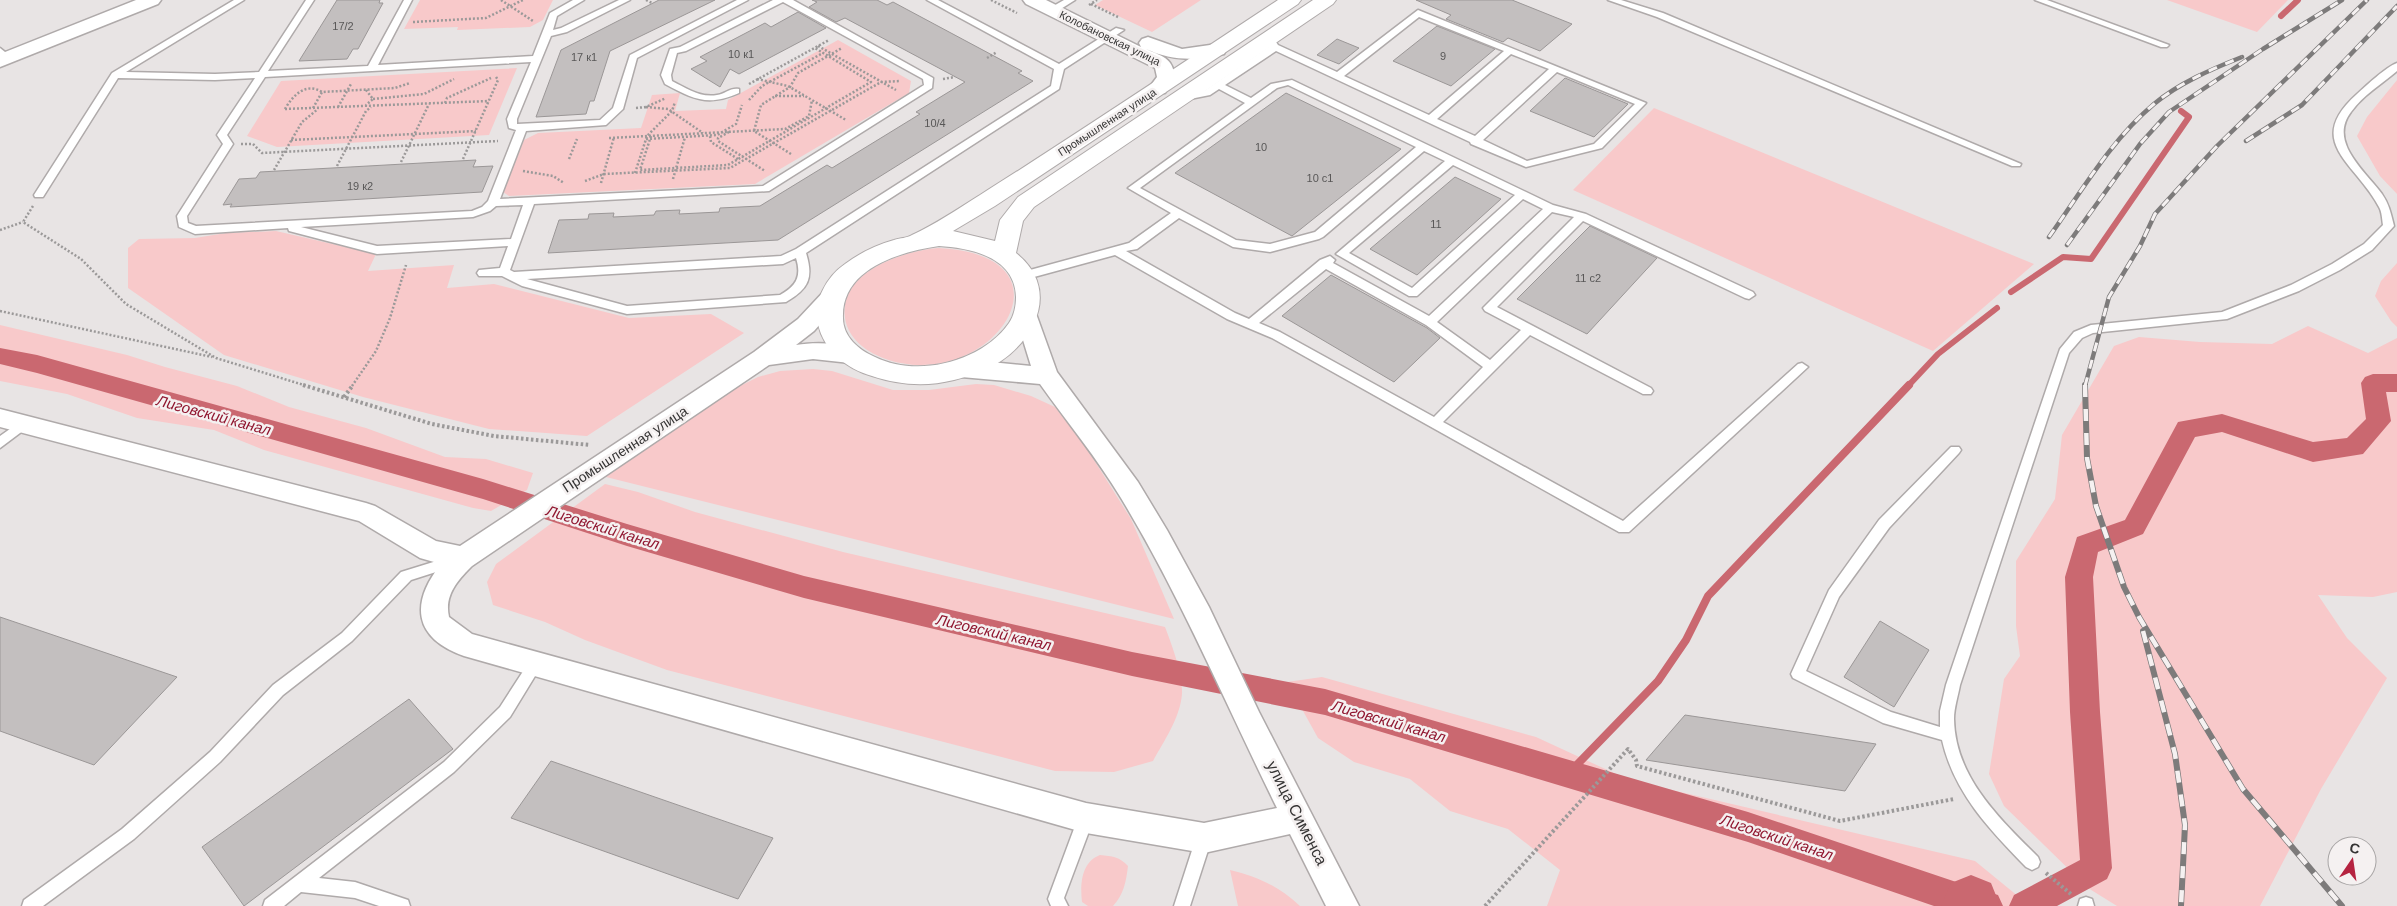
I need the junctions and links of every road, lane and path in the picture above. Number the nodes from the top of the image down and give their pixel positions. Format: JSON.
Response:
{"nodes":[{"id":1,"x":152,"y":0,"type":"edge"},
{"id":2,"x":240,"y":0,"type":"edge"},
{"id":3,"x":310,"y":0,"type":"edge"},
{"id":4,"x":408,"y":0,"type":"edge"},
{"id":5,"x":501,"y":0,"type":"edge"},
{"id":6,"x":523,"y":0,"type":"edge"},
{"id":7,"x":580,"y":0,"type":"edge"},
{"id":8,"x":626,"y":0,"type":"edge"},
{"id":9,"x":646,"y":0,"type":"edge"},
{"id":10,"x":744,"y":0,"type":"edge"},
{"id":11,"x":780,"y":0,"type":"edge"},
{"id":12,"x":786,"y":0,"type":"edge"},
{"id":13,"x":931,"y":0,"type":"edge"},
{"id":14,"x":1032,"y":0,"type":"edge"},
{"id":15,"x":1097,"y":0,"type":"edge"},
{"id":16,"x":1291,"y":0,"type":"edge"},
{"id":17,"x":1326,"y":0,"type":"edge"},
{"id":18,"x":1612,"y":0,"type":"edge"},
{"id":19,"x":2040,"y":0,"type":"edge"},
{"id":20,"x":652,"y":3,"type":"dead end"},
{"id":21,"x":1062,"y":4,"type":"edge"},
{"id":22,"x":512,"y":7,"type":"junction"},
{"id":23,"x":1088,"y":7,"type":"dead end"},
{"id":24,"x":395,"y":23,"type":"junction"},
{"id":25,"x":547,"y":31,"type":"junction"},
{"id":26,"x":1113,"y":33,"type":"junction"},
{"id":27,"x":824,"y":34,"type":"dead end"},
{"id":28,"x":858,"y":40,"type":"junction"},
{"id":29,"x":1272,"y":43,"type":"junction"},
{"id":30,"x":655,"y":46,"type":"junction"},
{"id":31,"x":2164,"y":46,"type":"dead end"},
{"id":32,"x":816,"y":47,"type":"junction"},
{"id":33,"x":1217,"y":50,"type":"junction"},
{"id":34,"x":1510,"y":50,"type":"junction"},
{"id":35,"x":673,"y":51,"type":"junction"},
{"id":36,"x":830,"y":55,"type":"junction"},
{"id":37,"x":2,"y":57,"type":"edge"},
{"id":38,"x":536,"y":59,"type":"junction"},
{"id":39,"x":517,"y":60,"type":"junction"},
{"id":40,"x":2397,"y":66,"type":"edge"},
{"id":41,"x":372,"y":67,"type":"junction"},
{"id":42,"x":360,"y":68,"type":"junction"},
{"id":43,"x":1059,"y":68,"type":"junction"},
{"id":44,"x":1554,"y":69,"type":"junction"},
{"id":45,"x":264,"y":73,"type":"junction"},
{"id":46,"x":115,"y":75,"type":"junction"},
{"id":47,"x":488,"y":76,"type":"dead end"},
{"id":48,"x":495,"y":76,"type":"junction"},
{"id":49,"x":479,"y":77,"type":"dead end"},
{"id":50,"x":1337,"y":77,"type":"junction"},
{"id":51,"x":454,"y":78,"type":"junction"},
{"id":52,"x":463,"y":78,"type":"dead end"},
{"id":53,"x":446,"y":79,"type":"dead end"},
{"id":54,"x":757,"y":79,"type":"junction"},
{"id":55,"x":414,"y":81,"type":"dead end"},
{"id":56,"x":930,"y":81,"type":"junction"},
{"id":57,"x":881,"y":82,"type":"junction"},
{"id":58,"x":1218,"y":85,"type":"junction"},
{"id":59,"x":790,"y":87,"type":"junction"},
{"id":60,"x":1158,"y":88,"type":"junction"},
{"id":61,"x":381,"y":89,"type":"junction"},
{"id":62,"x":366,"y":90,"type":"junction"},
{"id":63,"x":347,"y":91,"type":"junction"},
{"id":64,"x":736,"y":91,"type":"joint"},
{"id":65,"x":322,"y":92,"type":"junction"},
{"id":66,"x":680,"y":92,"type":"junction"},
{"id":67,"x":774,"y":96,"type":"junction"},
{"id":68,"x":805,"y":96,"type":"junction"},
{"id":69,"x":373,"y":97,"type":"junction"},
{"id":70,"x":1180,"y":98,"type":"junction"},
{"id":71,"x":912,"y":99,"type":"junction"},
{"id":72,"x":812,"y":100,"type":"junction"},
{"id":73,"x":489,"y":101,"type":"junction"},
{"id":74,"x":1251,"y":102,"type":"junction"},
{"id":75,"x":444,"y":103,"type":"junction"},
{"id":76,"x":429,"y":104,"type":"junction"},
{"id":77,"x":366,"y":105,"type":"junction"},
{"id":78,"x":338,"y":107,"type":"junction"},
{"id":79,"x":372,"y":107,"type":"junction"},
{"id":80,"x":646,"y":107,"type":"junction"},
{"id":81,"x":313,"y":108,"type":"junction"},
{"id":82,"x":318,"y":108,"type":"junction"},
{"id":83,"x":618,"y":109,"type":"junction"},
{"id":84,"x":828,"y":110,"type":"junction"},
{"id":85,"x":672,"y":111,"type":"junction"},
{"id":86,"x":610,"y":118,"type":"junction"},
{"id":87,"x":1429,"y":120,"type":"junction"},
{"id":88,"x":522,"y":128,"type":"junction"},
{"id":89,"x":862,"y":130,"type":"junction"},
{"id":90,"x":476,"y":131,"type":"junction"},
{"id":91,"x":754,"y":131,"type":"junction"},
{"id":92,"x":730,"y":132,"type":"junction"},
{"id":93,"x":704,"y":133,"type":"junction"},
{"id":94,"x":415,"y":134,"type":"junction"},
{"id":95,"x":686,"y":134,"type":"junction"},
{"id":96,"x":647,"y":136,"type":"junction"},
{"id":97,"x":651,"y":136,"type":"junction"},
{"id":98,"x":710,"y":136,"type":"dead end"},
{"id":99,"x":352,"y":137,"type":"junction"},
{"id":100,"x":614,"y":137,"type":"junction"},
{"id":101,"x":605,"y":138,"type":"dead end"},
{"id":102,"x":577,"y":139,"type":"junction"},
{"id":103,"x":586,"y":139,"type":"dead end"},
{"id":104,"x":291,"y":140,"type":"junction"},
{"id":105,"x":518,"y":140,"type":"junction"},
{"id":106,"x":567,"y":140,"type":"dead end"},
{"id":107,"x":470,"y":142,"type":"junction"},
{"id":108,"x":772,"y":142,"type":"junction"},
{"id":109,"x":1475,"y":142,"type":"junction"},
{"id":110,"x":228,"y":144,"type":"junction"},
{"id":111,"x":409,"y":145,"type":"junction"},
{"id":112,"x":1423,"y":145,"type":"junction"},
{"id":113,"x":346,"y":148,"type":"junction"},
{"id":114,"x":284,"y":152,"type":"junction"},
{"id":115,"x":744,"y":158,"type":"junction"},
{"id":116,"x":463,"y":159,"type":"dead end"},
{"id":117,"x":569,"y":159,"type":"dead end"},
{"id":118,"x":738,"y":159,"type":"junction"},
{"id":119,"x":1453,"y":160,"type":"junction"},
{"id":120,"x":401,"y":162,"type":"dead end"},
{"id":121,"x":806,"y":163,"type":"junction"},
{"id":122,"x":2016,"y":164,"type":"dead end"},
{"id":123,"x":336,"y":166,"type":"dead end"},
{"id":124,"x":676,"y":169,"type":"junction"},
{"id":125,"x":274,"y":170,"type":"dead end"},
{"id":126,"x":635,"y":173,"type":"junction"},
{"id":127,"x":604,"y":174,"type":"junction"},
{"id":128,"x":779,"y":180,"type":"junction"},
{"id":129,"x":584,"y":181,"type":"dead end"},
{"id":130,"x":499,"y":187,"type":"junction"},
{"id":131,"x":560,"y":188,"type":"dead end"},
{"id":132,"x":669,"y":194,"type":"junction"},
{"id":133,"x":1522,"y":194,"type":"junction"},
{"id":134,"x":39,"y":195,"type":"joint"},
{"id":135,"x":530,"y":201,"type":"junction"},
{"id":136,"x":493,"y":203,"type":"junction"},
{"id":137,"x":1550,"y":208,"type":"junction"},
{"id":138,"x":1178,"y":213,"type":"junction"},
{"id":139,"x":1582,"y":216,"type":"junction"},
{"id":140,"x":23,"y":222,"type":"junction"},
{"id":141,"x":281,"y":226,"type":"junction"},
{"id":142,"x":0,"y":230,"type":"edge"},
{"id":143,"x":920,"y":240,"type":"junction"},
{"id":144,"x":515,"y":242,"type":"junction"},
{"id":145,"x":412,"y":248,"type":"junction"},
{"id":146,"x":1117,"y":250,"type":"junction"},
{"id":147,"x":800,"y":252,"type":"junction"},
{"id":148,"x":1341,"y":254,"type":"junction"},
{"id":149,"x":1004,"y":255,"type":"junction"},
{"id":150,"x":1324,"y":263,"type":"junction"},
{"id":151,"x":483,"y":273,"type":"dead end"},
{"id":152,"x":508,"y":274,"type":"junction"},
{"id":153,"x":1023,"y":276,"type":"junction"},
{"id":154,"x":835,"y":293,"type":"junction"},
{"id":155,"x":1749,"y":295,"type":"dead end"},
{"id":156,"x":0,"y":311,"type":"edge"},
{"id":157,"x":1026,"y":314,"type":"junction"},
{"id":158,"x":1430,"y":322,"type":"junction"},
{"id":159,"x":1251,"y":324,"type":"junction"},
{"id":160,"x":1529,"y":329,"type":"junction"},
{"id":161,"x":850,"y":355,"type":"junction"},
{"id":162,"x":216,"y":358,"type":"junction"},
{"id":163,"x":762,"y":358,"type":"junction"},
{"id":164,"x":1491,"y":367,"type":"junction"},
{"id":165,"x":1802,"y":367,"type":"dead end"},
{"id":166,"x":961,"y":368,"type":"junction"},
{"id":167,"x":1047,"y":376,"type":"junction"},
{"id":168,"x":1647,"y":391,"type":"dead end"},
{"id":169,"x":344,"y":397,"type":"junction"},
{"id":170,"x":0,"y":418,"type":"edge"},
{"id":171,"x":24,"y":424,"type":"junction"},
{"id":172,"x":1435,"y":424,"type":"junction"},
{"id":173,"x":561,"y":441,"type":"dead end"},
{"id":174,"x":0,"y":443,"type":"edge"},
{"id":175,"x":1955,"y":450,"type":"dead end"},
{"id":176,"x":463,"y":558,"type":"junction"},
{"id":177,"x":536,"y":663,"type":"junction"},
{"id":178,"x":1949,"y":736,"type":"junction"},
{"id":179,"x":1972,"y":796,"type":"junction"},
{"id":180,"x":1299,"y":817,"type":"junction"},
{"id":181,"x":1086,"y":818,"type":"junction"},
{"id":182,"x":1204,"y":838,"type":"junction"},
{"id":183,"x":2032,"y":862,"type":"joint"},
{"id":184,"x":299,"y":884,"type":"junction"},
{"id":185,"x":30,"y":906,"type":"edge"},
{"id":186,"x":271,"y":906,"type":"edge"},
{"id":187,"x":402,"y":906,"type":"edge"},
{"id":188,"x":1060,"y":906,"type":"edge"},
{"id":189,"x":1182,"y":906,"type":"edge"},
{"id":190,"x":1343,"y":906,"type":"edge"},
{"id":191,"x":1485,"y":906,"type":"edge"},
{"id":192,"x":2086,"y":906,"type":"edge"}],
"edges":[{"from":1,"to":37,"type":"street"},
{"from":2,"to":46,"type":"lane"},
{"from":3,"to":45,"type":"lane"},
{"from":4,"to":24,"type":"lane"},
{"from":5,"to":22,"type":"path"},
{"from":6,"to":22,"type":"path"},
{"from":7,"to":25,"type":"lane"},
{"from":8,"to":25,"type":"lane"},
{"from":9,"to":20,"type":"path"},
{"from":10,"to":30,"type":"lane"},
{"from":11,"to":35,"type":"lane"},
{"from":12,"to":28,"type":"lane"},
{"from":13,"to":43,"type":"lane"},
{"from":14,"to":21,"type":"street","name":"Колобановская улица"},
{"from":15,"to":23,"type":"path"},
{"from":16,"to":33,"type":"street","name":"Промышленная улица"},
{"from":17,"to":29,"type":"street","name":"Промышленная улица"},
{"from":18,"to":122,"type":"lane"},
{"from":19,"to":31,"type":"lane"},
{"from":21,"to":26,"type":"street","name":"Колобановская улица"},
{"from":22,"to":24,"type":"path"},
{"from":22,"to":25,"type":"path"},
{"from":24,"to":41,"type":"lane"},
{"from":25,"to":38,"type":"lane"},
{"from":26,"to":33,"type":"street","name":"Колобановская улица"},
{"from":26,"to":43,"type":"lane"},
{"from":26,"to":60,"type":"street","name":"Колобановская улица"},
{"from":27,"to":32,"type":"path"},
{"from":28,"to":36,"type":"path"},
{"from":28,"to":56,"type":"lane"},
{"from":29,"to":50,"type":"lane"},
{"from":29,"to":58,"type":"lane"},
{"from":29,"to":70,"type":"street","name":"Промышленная улица"},
{"from":30,"to":35,"type":"lane"},
{"from":30,"to":83,"type":"lane"},
{"from":32,"to":36,"type":"path"},
{"from":32,"to":54,"type":"path"},
{"from":33,"to":60,"type":"street","name":"Промышленная улица"},
{"from":34,"to":44,"type":"lane"},
{"from":34,"to":50,"type":"lane"},
{"from":34,"to":87,"type":"lane"},
{"from":35,"to":66,"type":"lane"},
{"from":36,"to":57,"type":"path"},
{"from":36,"to":59,"type":"path"},
{"from":36,"to":84,"type":"path"},
{"from":38,"to":39,"type":"lane"},
{"from":38,"to":88,"type":"lane"},
{"from":39,"to":41,"type":"lane"},
{"from":39,"to":48,"type":"path"},
{"from":40,"to":178,"type":"lane"},
{"from":41,"to":42,"type":"lane"},
{"from":42,"to":45,"type":"lane"},
{"from":42,"to":63,"type":"path"},
{"from":43,"to":147,"type":"lane"},
{"from":44,"to":109,"type":"lane"},
{"from":44,"to":109,"type":"lane"},
{"from":45,"to":46,"type":"lane"},
{"from":45,"to":110,"type":"lane"},
{"from":46,"to":134,"type":"lane"},
{"from":47,"to":49,"type":"path"},
{"from":48,"to":73,"type":"path"},
{"from":48,"to":75,"type":"path"},
{"from":50,"to":87,"type":"lane"},
{"from":51,"to":52,"type":"path"},
{"from":51,"to":53,"type":"path"},
{"from":51,"to":69,"type":"path"},
{"from":54,"to":59,"type":"path"},
{"from":54,"to":64,"type":"path"},
{"from":55,"to":61,"type":"path"},
{"from":56,"to":57,"type":"path"},
{"from":56,"to":71,"type":"lane"},
{"from":57,"to":71,"type":"path"},
{"from":57,"to":84,"type":"path"},
{"from":58,"to":70,"type":"lane"},
{"from":58,"to":74,"type":"lane"},
{"from":59,"to":67,"type":"path"},
{"from":59,"to":68,"type":"path"},
{"from":60,"to":143,"type":"street","name":"Промышленная улица"},
{"from":61,"to":62,"type":"path"},
{"from":61,"to":69,"type":"path"},
{"from":62,"to":63,"type":"path"},
{"from":62,"to":69,"type":"path"},
{"from":63,"to":65,"type":"path"},
{"from":63,"to":78,"type":"path"},
{"from":64,"to":66,"type":"lane"},
{"from":65,"to":81,"type":"path"},
{"from":65,"to":81,"type":"path"},
{"from":66,"to":80,"type":"path"},
{"from":66,"to":85,"type":"path"},
{"from":67,"to":68,"type":"path"},
{"from":67,"to":91,"type":"path"},
{"from":68,"to":72,"type":"path"},
{"from":69,"to":77,"type":"path"},
{"from":70,"to":149,"type":"street","name":"Промышленная улица"},
{"from":71,"to":89,"type":"lane"},
{"from":72,"to":84,"type":"path"},
{"from":72,"to":91,"type":"path"},
{"from":73,"to":75,"type":"path"},
{"from":73,"to":90,"type":"path"},
{"from":74,"to":112,"type":"lane"},
{"from":74,"to":138,"type":"lane"},
{"from":75,"to":76,"type":"path"},
{"from":76,"to":79,"type":"path"},
{"from":76,"to":94,"type":"path"},
{"from":77,"to":78,"type":"path"},
{"from":77,"to":79,"type":"path"},
{"from":78,"to":82,"type":"path"},
{"from":79,"to":99,"type":"path"},
{"from":80,"to":83,"type":"path"},
{"from":80,"to":85,"type":"path"},
{"from":81,"to":82,"type":"path"},
{"from":82,"to":104,"type":"path"},
{"from":83,"to":86,"type":"lane"},
{"from":84,"to":89,"type":"path"},
{"from":84,"to":108,"type":"path"},
{"from":85,"to":93,"type":"path"},
{"from":85,"to":96,"type":"path"},
{"from":86,"to":88,"type":"lane"},
{"from":86,"to":100,"type":"path"},
{"from":87,"to":109,"type":"lane"},
{"from":88,"to":105,"type":"lane"},
{"from":89,"to":121,"type":"lane"},
{"from":90,"to":94,"type":"path"},
{"from":90,"to":107,"type":"path"},
{"from":91,"to":92,"type":"path"},
{"from":91,"to":108,"type":"path"},
{"from":92,"to":93,"type":"path"},
{"from":92,"to":115,"type":"path"},
{"from":93,"to":95,"type":"path"},
{"from":94,"to":99,"type":"path"},
{"from":94,"to":111,"type":"path"},
{"from":95,"to":97,"type":"path"},
{"from":95,"to":124,"type":"path"},
{"from":96,"to":97,"type":"path"},
{"from":96,"to":100,"type":"path"},
{"from":96,"to":126,"type":"path"},
{"from":97,"to":124,"type":"path"},
{"from":98,"to":118,"type":"path"},
{"from":99,"to":104,"type":"path"},
{"from":99,"to":113,"type":"path"},
{"from":100,"to":101,"type":"path"},
{"from":100,"to":127,"type":"path"},
{"from":102,"to":103,"type":"path"},
{"from":102,"to":106,"type":"path"},
{"from":102,"to":117,"type":"path"},
{"from":104,"to":114,"type":"path"},
{"from":105,"to":107,"type":"path"},
{"from":105,"to":130,"type":"lane"},
{"from":107,"to":111,"type":"path"},
{"from":107,"to":116,"type":"path"},
{"from":108,"to":115,"type":"path"},
{"from":108,"to":121,"type":"path"},
{"from":110,"to":114,"type":"path"},
{"from":110,"to":141,"type":"lane"},
{"from":111,"to":113,"type":"path"},
{"from":111,"to":120,"type":"path"},
{"from":112,"to":119,"type":"lane"},
{"from":112,"to":138,"type":"lane"},
{"from":113,"to":114,"type":"path"},
{"from":113,"to":123,"type":"path"},
{"from":114,"to":125,"type":"path"},
{"from":115,"to":118,"type":"path"},
{"from":115,"to":124,"type":"path"},
{"from":115,"to":128,"type":"path"},
{"from":118,"to":124,"type":"path"},
{"from":119,"to":133,"type":"lane"},
{"from":119,"to":148,"type":"lane"},
{"from":121,"to":128,"type":"lane"},
{"from":124,"to":126,"type":"path"},
{"from":124,"to":132,"type":"path"},
{"from":126,"to":127,"type":"path"},
{"from":127,"to":129,"type":"path"},
{"from":128,"to":132,"type":"lane"},
{"from":130,"to":131,"type":"path"},
{"from":130,"to":136,"type":"lane"},
{"from":132,"to":135,"type":"lane"},
{"from":133,"to":137,"type":"lane"},
{"from":133,"to":148,"type":"lane"},
{"from":134,"to":140,"type":"path"},
{"from":135,"to":136,"type":"lane"},
{"from":135,"to":144,"type":"lane"},
{"from":136,"to":141,"type":"lane"},
{"from":137,"to":139,"type":"lane"},
{"from":137,"to":158,"type":"lane"},
{"from":138,"to":146,"type":"lane"},
{"from":139,"to":155,"type":"lane"},
{"from":139,"to":160,"type":"lane"},
{"from":140,"to":142,"type":"path"},
{"from":140,"to":162,"type":"path"},
{"from":141,"to":145,"type":"lane"},
{"from":143,"to":149,"type":"street"},
{"from":143,"to":154,"type":"street"},
{"from":144,"to":145,"type":"lane"},
{"from":144,"to":152,"type":"lane"},
{"from":145,"to":169,"type":"path"},
{"from":146,"to":153,"type":"lane"},
{"from":146,"to":159,"type":"lane"},
{"from":147,"to":152,"type":"lane"},
{"from":147,"to":152,"type":"lane"},
{"from":148,"to":150,"type":"lane"},
{"from":149,"to":153,"type":"street"},
{"from":150,"to":158,"type":"lane"},
{"from":150,"to":159,"type":"lane"},
{"from":151,"to":152,"type":"lane"},
{"from":153,"to":157,"type":"street"},
{"from":154,"to":161,"type":"street"},
{"from":154,"to":163,"type":"street","name":"Промышленная улица"},
{"from":156,"to":162,"type":"path"},
{"from":157,"to":166,"type":"street"},
{"from":157,"to":167,"type":"street","name":"улица Сименса"},
{"from":158,"to":164,"type":"lane"},
{"from":159,"to":172,"type":"lane"},
{"from":160,"to":164,"type":"lane"},
{"from":160,"to":168,"type":"lane"},
{"from":161,"to":163,"type":"street"},
{"from":161,"to":166,"type":"street"},
{"from":162,"to":169,"type":"path"},
{"from":163,"to":176,"type":"street","name":"Промышленная улица"},
{"from":164,"to":172,"type":"lane"},
{"from":165,"to":172,"type":"lane"},
{"from":166,"to":167,"type":"street"},
{"from":167,"to":180,"type":"street","name":"улица Сименса"},
{"from":169,"to":173,"type":"path"},
{"from":170,"to":171,"type":"street"},
{"from":171,"to":174,"type":"lane"},
{"from":171,"to":176,"type":"street"},
{"from":175,"to":178,"type":"lane"},
{"from":176,"to":177,"type":"street","name":"Промышленная улица"},
{"from":176,"to":185,"type":"lane"},
{"from":177,"to":181,"type":"street","name":"Промышленная улица"},
{"from":177,"to":184,"type":"lane"},
{"from":178,"to":179,"type":"lane"},
{"from":179,"to":183,"type":"lane"},
{"from":179,"to":191,"type":"path"},
{"from":180,"to":182,"type":"street"},
{"from":180,"to":190,"type":"street","name":"улица Сименса"},
{"from":181,"to":182,"type":"street","name":"Промышленная улица"},
{"from":181,"to":188,"type":"lane"},
{"from":182,"to":189,"type":"lane"},
{"from":183,"to":192,"type":"path"},
{"from":184,"to":186,"type":"lane"},
{"from":184,"to":187,"type":"lane"}]}
